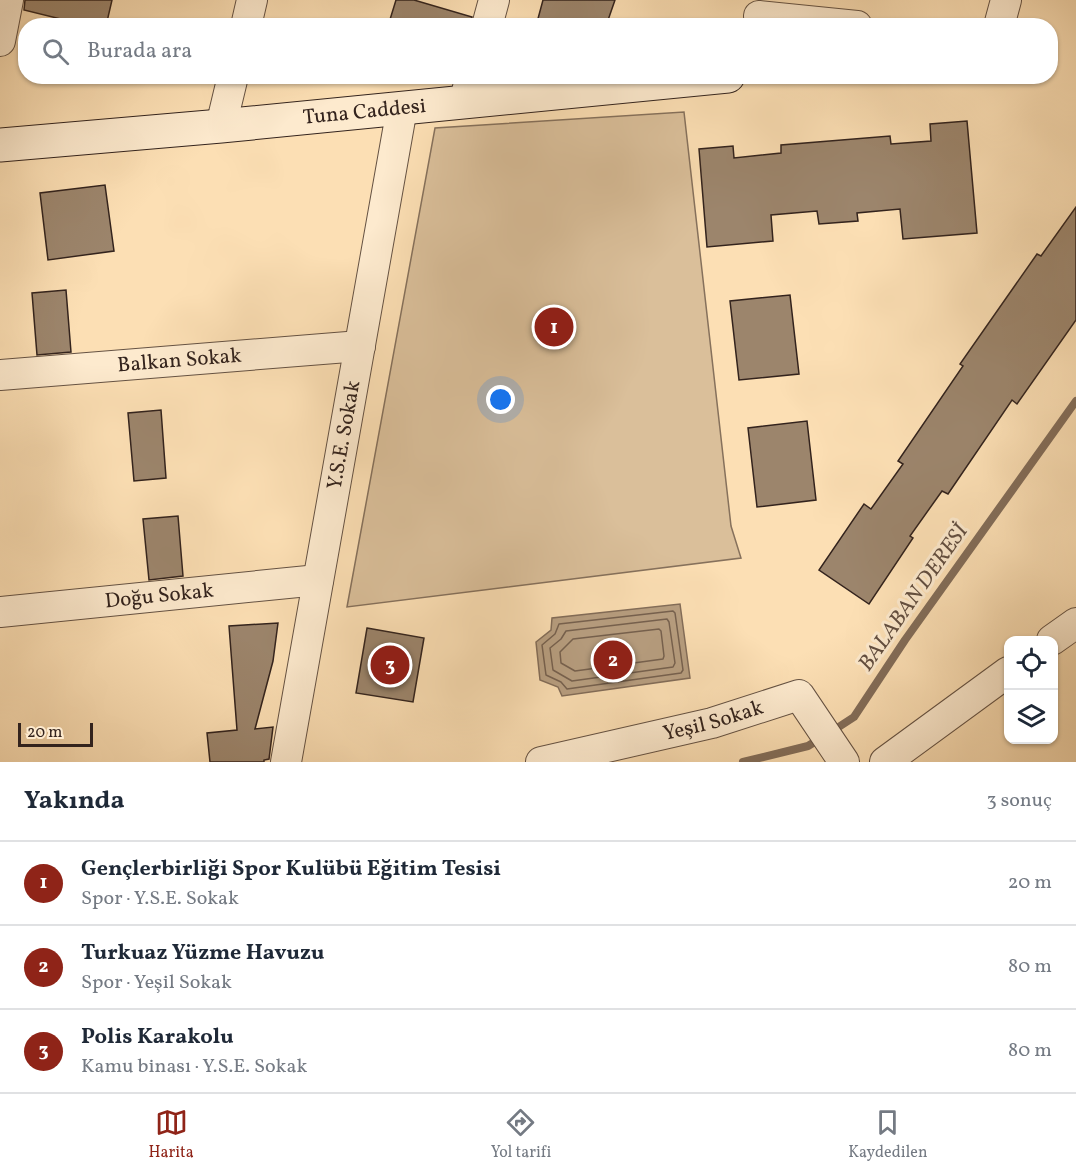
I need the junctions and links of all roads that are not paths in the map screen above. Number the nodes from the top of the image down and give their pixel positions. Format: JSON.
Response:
{"nodes":[{"id":1,"x":8,"y":0,"type":"edge"},
{"id":2,"x":252,"y":0,"type":"edge"},
{"id":3,"x":494,"y":0,"type":"edge"},
{"id":4,"x":1006,"y":0,"type":"edge"},
{"id":5,"x":759,"y":14,"type":"edge"},
{"id":6,"x":248,"y":18,"type":"edge"},
{"id":7,"x":489,"y":18,"type":"edge"},
{"id":8,"x":791,"y":18,"type":"edge"},
{"id":9,"x":1001,"y":18,"type":"edge"},
{"id":10,"x":0,"y":41,"type":"edge"},
{"id":11,"x":231,"y":84,"type":"edge"},
{"id":12,"x":568,"y":84,"type":"edge"},
{"id":13,"x":468,"y":89,"type":"edge"},
{"id":14,"x":402,"y":108,"type":"junction"},
{"id":15,"x":221,"y":126,"type":"junction"},
{"id":16,"x":0,"y":145,"type":"edge"},
{"id":17,"x":360,"y":345,"type":"junction"},
{"id":18,"x":0,"y":375,"type":"edge"},
{"id":19,"x":318,"y":580,"type":"junction"},
{"id":20,"x":0,"y":612,"type":"edge"},
{"id":21,"x":1076,"y":623,"type":"edge"},
{"id":22,"x":1058,"y":636,"type":"edge"},
{"id":23,"x":1004,"y":675,"type":"edge"},
{"id":24,"x":843,"y":759,"type":"edge"},
{"id":25,"x":286,"y":762,"type":"edge"},
{"id":26,"x":542,"y":762,"type":"edge"},
{"id":27,"x":885,"y":762,"type":"edge"}],
"edges":[{"from":1,"to":10,"type":"street"},
{"from":2,"to":6,"type":"street"},
{"from":3,"to":7,"type":"street"},
{"from":4,"to":9,"type":"street"},
{"from":5,"to":8,"type":"street"},
{"from":11,"to":15,"type":"street"},
{"from":12,"to":13,"type":"street","name":"Tuna Caddesi"},
{"from":13,"to":14,"type":"street","name":"Tuna Caddesi"},
{"from":14,"to":15,"type":"street","name":"Tuna Caddesi"},
{"from":14,"to":17,"type":"street","name":"Y.S.E. Sokak"},
{"from":15,"to":16,"type":"street","name":"Tuna Caddesi"},
{"from":17,"to":18,"type":"street","name":"Balkan Sokak"},
{"from":17,"to":19,"type":"street","name":"Y.S.E. Sokak"},
{"from":19,"to":20,"type":"street","name":"Doğu Sokak"},
{"from":19,"to":25,"type":"street","name":"Y.S.E. Sokak"},
{"from":21,"to":22,"type":"street"},
{"from":23,"to":27,"type":"street"},
{"from":24,"to":26,"type":"street","name":"Yeşil Sokak"}]}
